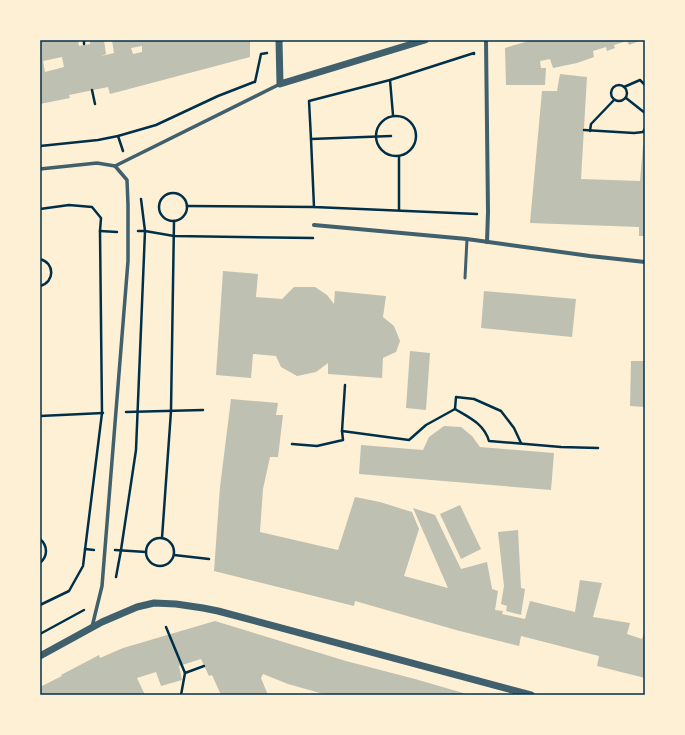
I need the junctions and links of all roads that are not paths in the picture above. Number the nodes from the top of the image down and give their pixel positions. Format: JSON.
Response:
{"nodes":[{"id":1,"x":279,"y":40,"type":"edge"},
{"id":2,"x":425,"y":40,"type":"edge"},
{"id":3,"x":486,"y":40,"type":"edge"},
{"id":4,"x":280,"y":84,"type":"junction"},
{"id":5,"x":115,"y":166,"type":"junction"},
{"id":6,"x":40,"y":169,"type":"edge"},
{"id":7,"x":314,"y":225,"type":"dead end"},
{"id":8,"x":467,"y":239,"type":"junction"},
{"id":9,"x":487,"y":242,"type":"junction"},
{"id":10,"x":645,"y":262,"type":"edge"},
{"id":11,"x":465,"y":278,"type":"dead end"},
{"id":12,"x":92,"y":627,"type":"junction"},
{"id":13,"x":40,"y":656,"type":"edge"},
{"id":14,"x":531,"y":695,"type":"edge"}],
"edges":[{"from":1,"to":4,"type":"street"},
{"from":2,"to":4,"type":"street"},
{"from":3,"to":9,"type":"street"},
{"from":4,"to":5,"type":"street"},
{"from":5,"to":6,"type":"street"},
{"from":5,"to":12,"type":"street"},
{"from":7,"to":8,"type":"street"},
{"from":8,"to":9,"type":"street"},
{"from":8,"to":11,"type":"lane"},
{"from":9,"to":10,"type":"street"},
{"from":12,"to":13,"type":"street"},
{"from":12,"to":14,"type":"street"}]}
